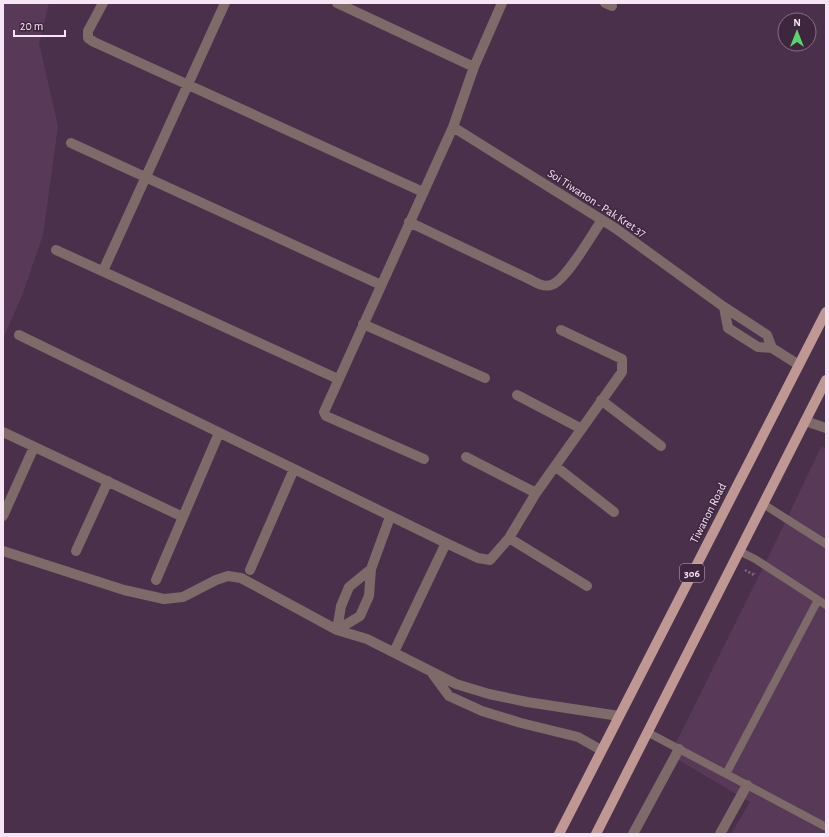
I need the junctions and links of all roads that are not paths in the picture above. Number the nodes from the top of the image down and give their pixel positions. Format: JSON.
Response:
{"nodes":[{"id":1,"x":102,"y":3,"type":"edge"},
{"id":2,"x":225,"y":3,"type":"edge"},
{"id":3,"x":338,"y":3,"type":"edge"},
{"id":4,"x":502,"y":3,"type":"edge"},
{"id":5,"x":474,"y":67,"type":"junction"},
{"id":6,"x":187,"y":85,"type":"junction"},
{"id":7,"x":453,"y":128,"type":"junction"},
{"id":8,"x":71,"y":144,"type":"dead end"},
{"id":9,"x":145,"y":178,"type":"junction"},
{"id":10,"x":423,"y":192,"type":"junction"},
{"id":11,"x":602,"y":220,"type":"junction"},
{"id":12,"x":409,"y":222,"type":"junction"},
{"id":13,"x":56,"y":250,"type":"dead end"},
{"id":14,"x":103,"y":271,"type":"junction"},
{"id":15,"x":381,"y":286,"type":"junction"},
{"id":16,"x":724,"y":306,"type":"junction"},
{"id":17,"x":826,"y":312,"type":"edge"},
{"id":18,"x":363,"y":324,"type":"junction"},
{"id":19,"x":561,"y":330,"type":"dead end"},
{"id":20,"x":19,"y":335,"type":"dead end"},
{"id":21,"x":772,"y":348,"type":"junction"},
{"id":22,"x":799,"y":364,"type":"junction"},
{"id":23,"x":338,"y":378,"type":"junction"},
{"id":24,"x":485,"y":378,"type":"dead end"},
{"id":25,"x":826,"y":380,"type":"edge"},
{"id":26,"x":517,"y":395,"type":"dead end"},
{"id":27,"x":601,"y":400,"type":"junction"},
{"id":28,"x":805,"y":421,"type":"junction"},
{"id":29,"x":580,"y":428,"type":"junction"},
{"id":30,"x":826,"y":428,"type":"edge"},
{"id":31,"x":3,"y":432,"type":"edge"},
{"id":32,"x":219,"y":433,"type":"junction"},
{"id":33,"x":661,"y":446,"type":"dead end"},
{"id":34,"x":34,"y":447,"type":"junction"},
{"id":35,"x":466,"y":457,"type":"dead end"},
{"id":36,"x":424,"y":459,"type":"dead end"},
{"id":37,"x":555,"y":466,"type":"junction"},
{"id":38,"x":294,"y":469,"type":"junction"},
{"id":39,"x":108,"y":481,"type":"junction"},
{"id":40,"x":536,"y":493,"type":"junction"},
{"id":41,"x":763,"y":504,"type":"junction"},
{"id":42,"x":614,"y":512,"type":"dead end"},
{"id":43,"x":3,"y":516,"type":"edge"},
{"id":44,"x":183,"y":517,"type":"junction"},
{"id":45,"x":390,"y":517,"type":"junction"},
{"id":46,"x":509,"y":538,"type":"junction"},
{"id":47,"x":446,"y":543,"type":"junction"},
{"id":48,"x":826,"y":544,"type":"edge"},
{"id":49,"x":76,"y":550,"type":"dead end"},
{"id":50,"x":3,"y":551,"type":"edge"},
{"id":51,"x":739,"y":551,"type":"junction"},
{"id":52,"x":371,"y":569,"type":"junction"},
{"id":53,"x":250,"y":570,"type":"dead end"},
{"id":54,"x":156,"y":580,"type":"dead end"},
{"id":55,"x":587,"y":586,"type":"dead end"},
{"id":56,"x":818,"y":600,"type":"junction"},
{"id":57,"x":826,"y":605,"type":"edge"},
{"id":58,"x":337,"y":630,"type":"junction"},
{"id":59,"x":394,"y":652,"type":"junction"},
{"id":60,"x":431,"y":671,"type":"junction"},
{"id":61,"x":619,"y":716,"type":"junction"},
{"id":62,"x":647,"y":732,"type":"junction"},
{"id":63,"x":679,"y":749,"type":"junction"},
{"id":64,"x":601,"y":750,"type":"junction"},
{"id":65,"x":726,"y":774,"type":"junction"},
{"id":66,"x":747,"y":785,"type":"junction"},
{"id":67,"x":826,"y":827,"type":"edge"},
{"id":68,"x":559,"y":834,"type":"edge"},
{"id":69,"x":596,"y":834,"type":"edge"},
{"id":70,"x":633,"y":834,"type":"edge"},
{"id":71,"x":720,"y":834,"type":"edge"}],
"edges":[{"from":1,"to":6,"type":"street"},
{"from":2,"to":6,"type":"street"},
{"from":3,"to":5,"type":"street"},
{"from":4,"to":5,"type":"street"},
{"from":5,"to":7,"type":"street"},
{"from":6,"to":9,"type":"street"},
{"from":6,"to":10,"type":"street"},
{"from":7,"to":10,"type":"street"},
{"from":7,"to":11,"type":"street","name":"Soi Tiwanon - Pak Kret 37"},
{"from":8,"to":9,"type":"street"},
{"from":9,"to":14,"type":"street"},
{"from":9,"to":15,"type":"street"},
{"from":10,"to":12,"type":"street"},
{"from":11,"to":12,"type":"street"},
{"from":11,"to":16,"type":"street","name":"Soi Tiwanon - Pak Kret 37"},
{"from":12,"to":15,"type":"street"},
{"from":13,"to":14,"type":"street"},
{"from":14,"to":23,"type":"street"},
{"from":15,"to":18,"type":"street"},
{"from":16,"to":21,"type":"street","name":"Soi Tiwanon - Pak Kret 37"},
{"from":16,"to":21,"type":"street"},
{"from":17,"to":22,"type":"main road","name":"Tiwanon Road","number":"306"},
{"from":18,"to":23,"type":"street"},
{"from":18,"to":24,"type":"street"},
{"from":19,"to":27,"type":"street"},
{"from":20,"to":32,"type":"street"},
{"from":21,"to":22,"type":"street"},
{"from":22,"to":61,"type":"main road","name":"Tiwanon Road","number":"306"},
{"from":23,"to":36,"type":"street"},
{"from":25,"to":28,"type":"main road","number":"306"},
{"from":26,"to":29,"type":"street"},
{"from":27,"to":29,"type":"street"},
{"from":27,"to":33,"type":"street"},
{"from":28,"to":30,"type":"street"},
{"from":28,"to":41,"type":"main road","number":"306"},
{"from":29,"to":37,"type":"street"},
{"from":31,"to":34,"type":"street"},
{"from":32,"to":38,"type":"street"},
{"from":32,"to":44,"type":"street"},
{"from":34,"to":39,"type":"street"},
{"from":34,"to":43,"type":"street"},
{"from":35,"to":40,"type":"street"},
{"from":37,"to":40,"type":"street"},
{"from":37,"to":42,"type":"street"},
{"from":38,"to":45,"type":"street"},
{"from":38,"to":53,"type":"street"},
{"from":39,"to":44,"type":"street"},
{"from":39,"to":49,"type":"street"},
{"from":40,"to":46,"type":"street"},
{"from":41,"to":48,"type":"lane"},
{"from":41,"to":51,"type":"main road","number":"306"},
{"from":44,"to":54,"type":"street"},
{"from":45,"to":47,"type":"street"},
{"from":45,"to":52,"type":"street"},
{"from":46,"to":47,"type":"street"},
{"from":46,"to":55,"type":"street"},
{"from":47,"to":59,"type":"street"},
{"from":50,"to":58,"type":"street"},
{"from":51,"to":56,"type":"lane"},
{"from":51,"to":62,"type":"main road","number":"306"},
{"from":52,"to":58,"type":"street"},
{"from":52,"to":58,"type":"street"},
{"from":56,"to":57,"type":"lane"},
{"from":56,"to":65,"type":"lane"},
{"from":58,"to":59,"type":"street"},
{"from":59,"to":60,"type":"street"},
{"from":60,"to":61,"type":"street"},
{"from":60,"to":64,"type":"street"},
{"from":61,"to":64,"type":"main road","name":"Tiwanon Road","number":"306"},
{"from":62,"to":63,"type":"lane"},
{"from":62,"to":69,"type":"main road","number":"306"},
{"from":63,"to":65,"type":"lane"},
{"from":63,"to":70,"type":"street"},
{"from":64,"to":68,"type":"main road","name":"Tiwanon Road","number":"306"},
{"from":65,"to":66,"type":"lane"},
{"from":66,"to":67,"type":"lane"},
{"from":66,"to":71,"type":"street"}]}
